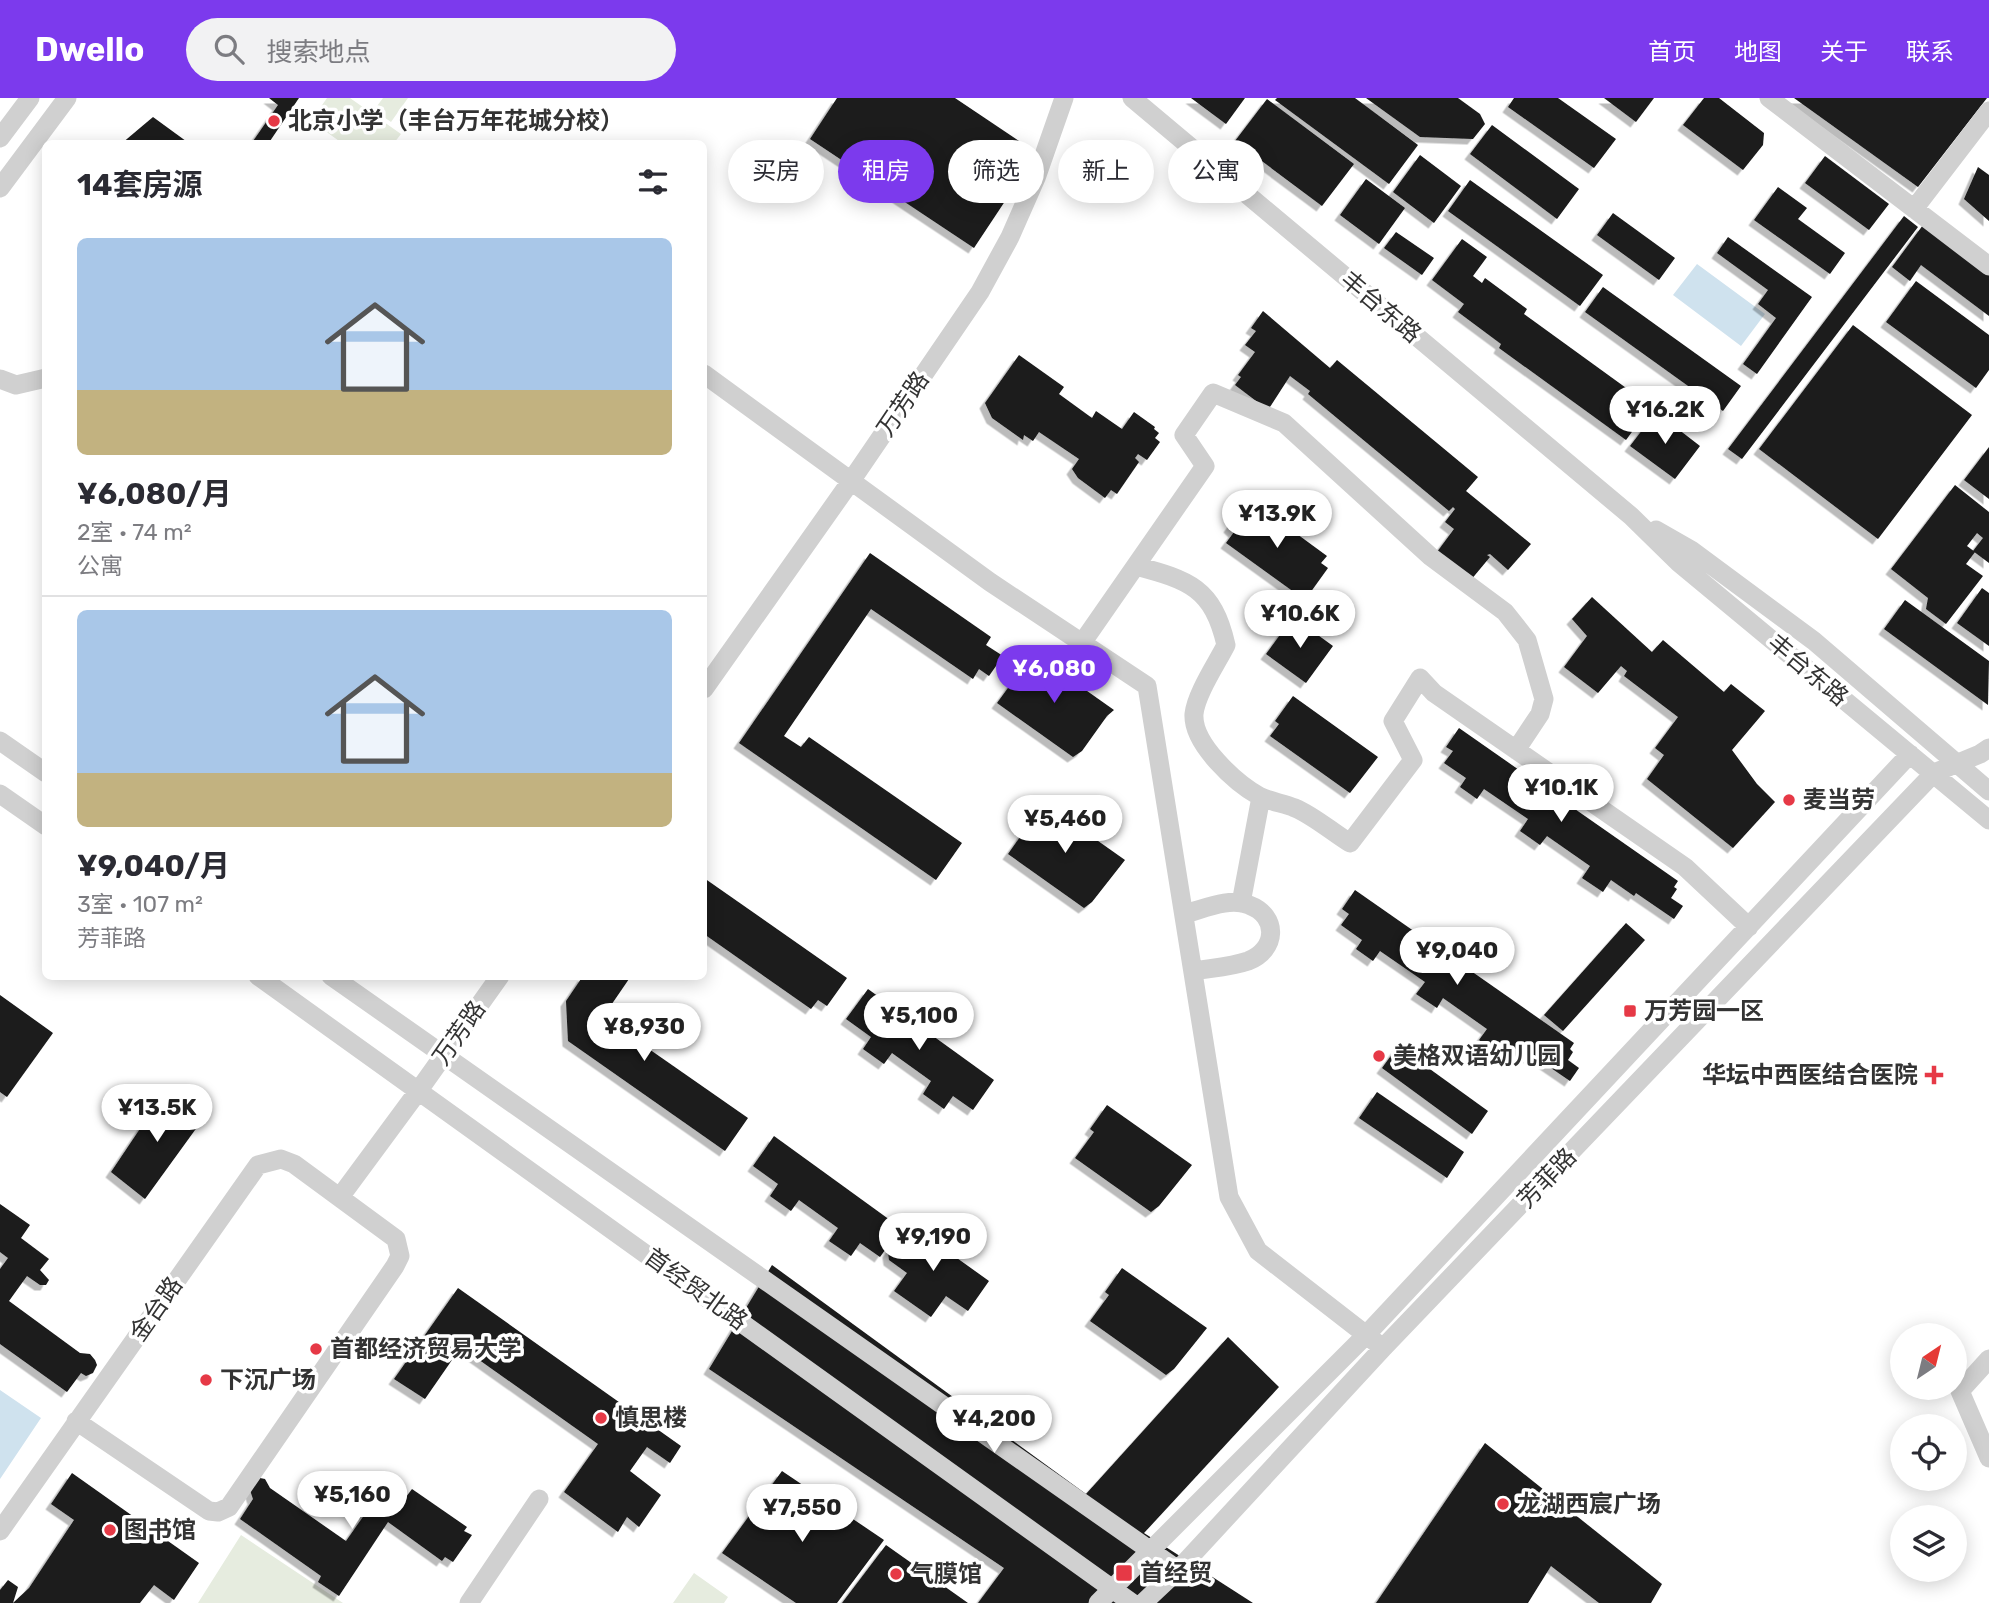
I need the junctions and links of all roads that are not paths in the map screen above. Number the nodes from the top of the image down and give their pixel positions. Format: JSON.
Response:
{"nodes":[{"id":1,"x":30,"y":98,"type":"edge"},
{"id":2,"x":67,"y":98,"type":"edge"},
{"id":3,"x":1064,"y":98,"type":"edge"},
{"id":4,"x":1132,"y":98,"type":"edge"},
{"id":5,"x":1769,"y":98,"type":"edge"},
{"id":6,"x":1989,"y":111,"type":"edge"},
{"id":7,"x":0,"y":138,"type":"edge"},
{"id":8,"x":0,"y":188,"type":"edge"},
{"id":9,"x":1914,"y":209,"type":"junction"},
{"id":10,"x":1989,"y":266,"type":"edge"},
{"id":11,"x":707,"y":376,"type":"edge"},
{"id":12,"x":42,"y":378,"type":"edge"},
{"id":13,"x":0,"y":379,"type":"edge"},
{"id":14,"x":851,"y":481,"type":"junction"},
{"id":15,"x":1630,"y":516,"type":"junction"},
{"id":16,"x":1136,"y":566,"type":"junction"},
{"id":17,"x":1082,"y":643,"type":"junction"},
{"id":18,"x":707,"y":685,"type":"edge"},
{"id":19,"x":0,"y":741,"type":"edge"},
{"id":20,"x":1989,"y":748,"type":"edge"},
{"id":21,"x":1516,"y":750,"type":"junction"},
{"id":22,"x":1910,"y":754,"type":"junction"},
{"id":23,"x":1959,"y":764,"type":"junction"},
{"id":24,"x":42,"y":771,"type":"edge"},
{"id":25,"x":1934,"y":773,"type":"junction"},
{"id":26,"x":1989,"y":790,"type":"edge"},
{"id":27,"x":0,"y":794,"type":"edge"},
{"id":28,"x":1261,"y":797,"type":"junction"},
{"id":29,"x":1989,"y":820,"type":"edge"},
{"id":30,"x":42,"y":823,"type":"edge"},
{"id":31,"x":1241,"y":903,"type":"junction"},
{"id":32,"x":1184,"y":914,"type":"junction"},
{"id":33,"x":1749,"y":927,"type":"junction"},
{"id":34,"x":1193,"y":971,"type":"junction"},
{"id":35,"x":264,"y":980,"type":"edge"},
{"id":36,"x":337,"y":980,"type":"edge"},
{"id":37,"x":497,"y":980,"type":"edge"},
{"id":38,"x":443,"y":1056,"type":"junction"},
{"id":39,"x":419,"y":1090,"type":"junction"},
{"id":40,"x":340,"y":1197,"type":"junction"},
{"id":41,"x":1366,"y":1335,"type":"junction"},
{"id":42,"x":1383,"y":1349,"type":"junction"},
{"id":43,"x":1989,"y":1359,"type":"edge"},
{"id":44,"x":76,"y":1421,"type":"junction"},
{"id":45,"x":1989,"y":1458,"type":"edge"},
{"id":46,"x":539,"y":1499,"type":"dead end"},
{"id":47,"x":0,"y":1531,"type":"edge"},
{"id":48,"x":1153,"y":1551,"type":"junction"},
{"id":49,"x":1178,"y":1570,"type":"junction"},
{"id":50,"x":1113,"y":1589,"type":"junction"},
{"id":51,"x":469,"y":1603,"type":"edge"},
{"id":52,"x":1098,"y":1603,"type":"edge"},
{"id":53,"x":1132,"y":1603,"type":"edge"},
{"id":54,"x":1143,"y":1603,"type":"edge"}],
"edges":[{"from":1,"to":7,"type":"street"},
{"from":2,"to":8,"type":"street"},
{"from":3,"to":14,"type":"street","name":"万芳路"},
{"from":4,"to":15,"type":"street","name":"丰台东路"},
{"from":5,"to":9,"type":"street"},
{"from":6,"to":9,"type":"street"},
{"from":9,"to":10,"type":"street"},
{"from":11,"to":14,"type":"street"},
{"from":12,"to":13,"type":"street"},
{"from":14,"to":17,"type":"street"},
{"from":14,"to":18,"type":"street","name":"万芳路"},
{"from":15,"to":22,"type":"street","name":"丰台东路"},
{"from":15,"to":23,"type":"street","name":"丰台东路"},
{"from":16,"to":17,"type":"street"},
{"from":16,"to":21,"type":"street"},
{"from":16,"to":28,"type":"street"},
{"from":17,"to":32,"type":"street"},
{"from":19,"to":24,"type":"street"},
{"from":20,"to":23,"type":"street","name":"芳菲路"},
{"from":21,"to":28,"type":"street"},
{"from":21,"to":33,"type":"street"},
{"from":22,"to":23,"type":"street"},
{"from":22,"to":25,"type":"street","name":"丰台东路"},
{"from":22,"to":33,"type":"street","name":"芳菲路"},
{"from":23,"to":25,"type":"street","name":"芳菲路"},
{"from":23,"to":26,"type":"street","name":"丰台东路"},
{"from":25,"to":29,"type":"street","name":"丰台东路"},
{"from":25,"to":42,"type":"street","name":"芳菲路"},
{"from":27,"to":30,"type":"street"},
{"from":28,"to":31,"type":"street"},
{"from":31,"to":32,"type":"street"},
{"from":31,"to":34,"type":"street"},
{"from":32,"to":34,"type":"street"},
{"from":33,"to":41,"type":"street","name":"芳菲路"},
{"from":34,"to":41,"type":"street"},
{"from":35,"to":39,"type":"street","name":"首经贸北路"},
{"from":36,"to":38,"type":"street","name":"首经贸北路"},
{"from":37,"to":38,"type":"street","name":"万芳路"},
{"from":38,"to":39,"type":"street","name":"万芳路"},
{"from":38,"to":48,"type":"street","name":"首经贸北路"},
{"from":39,"to":40,"type":"street","name":"万芳路"},
{"from":39,"to":50,"type":"street","name":"首经贸北路"},
{"from":40,"to":44,"type":"street","name":"金台路"},
{"from":40,"to":44,"type":"street","name":"金台路"},
{"from":41,"to":42,"type":"street"},
{"from":41,"to":48,"type":"street","name":"芳菲路"},
{"from":42,"to":49,"type":"street","name":"芳菲路"},
{"from":43,"to":45,"type":"street"},
{"from":44,"to":47,"type":"street","name":"金台路"},
{"from":46,"to":51,"type":"street"},
{"from":48,"to":49,"type":"street","name":"首经贸北路"},
{"from":48,"to":50,"type":"street","name":"芳菲路"},
{"from":49,"to":54,"type":"street","name":"芳菲路"},
{"from":50,"to":52,"type":"street","name":"芳菲路"},
{"from":50,"to":53,"type":"street","name":"首经贸北路"}]}
